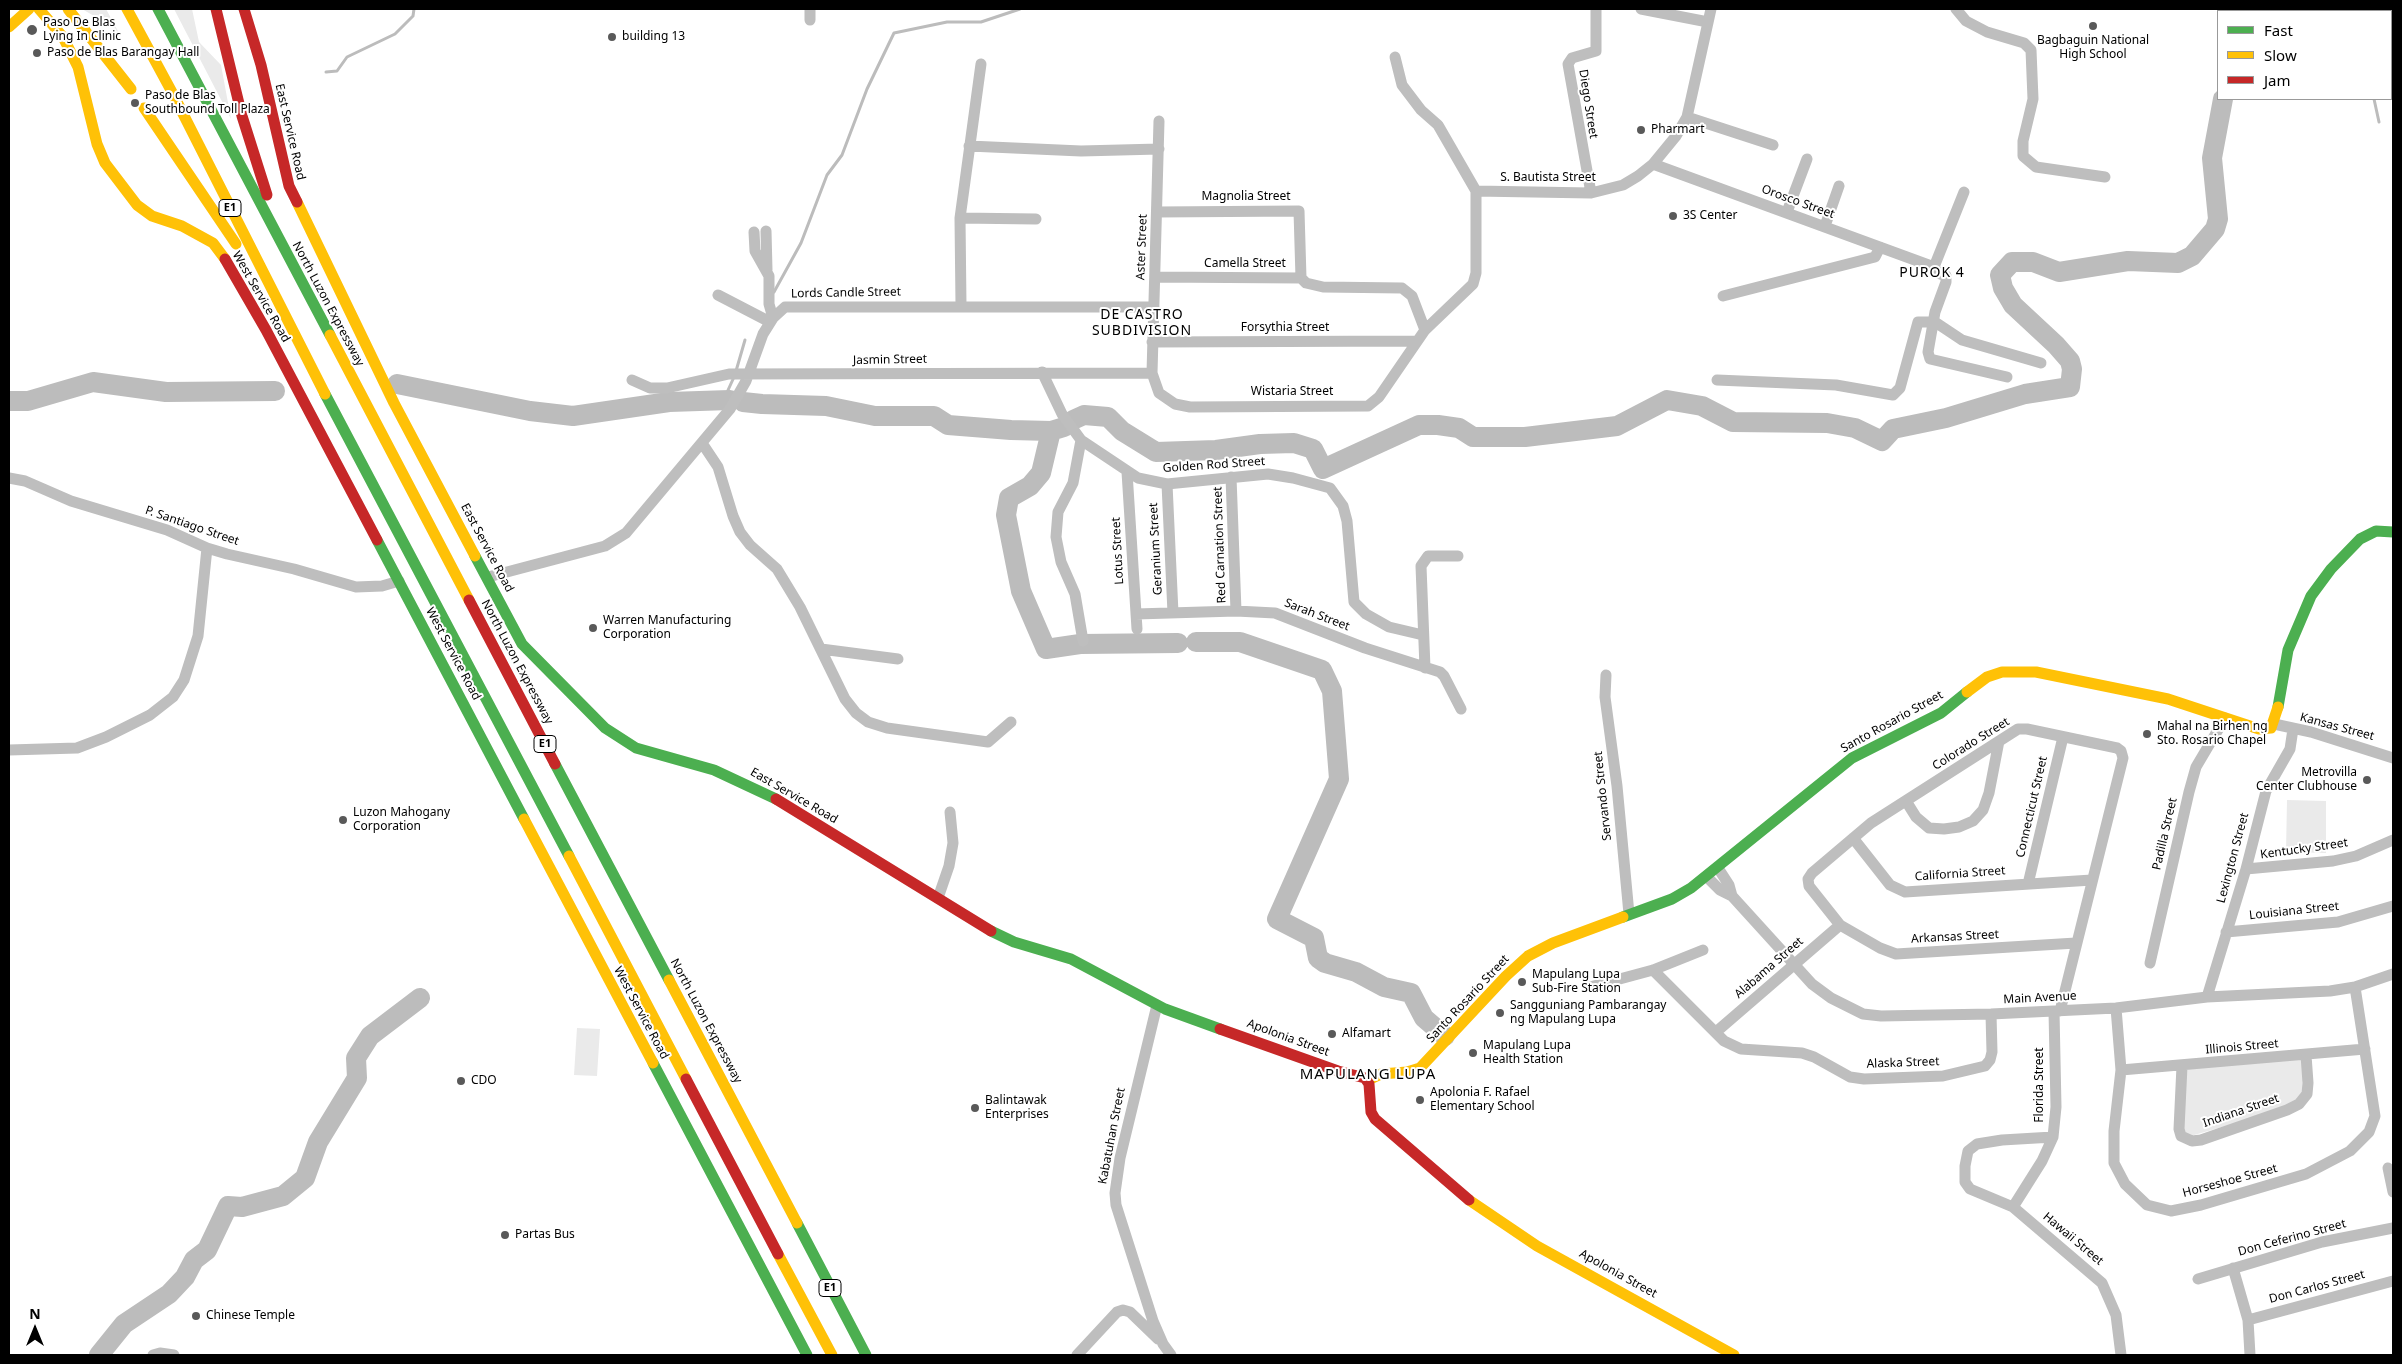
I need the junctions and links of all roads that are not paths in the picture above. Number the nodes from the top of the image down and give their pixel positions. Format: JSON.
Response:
{"nodes":[{"id":1,"x":29,"y":9,"type":"edge"},
{"id":2,"x":39,"y":9,"type":"edge"},
{"id":3,"x":68,"y":9,"type":"edge"},
{"id":4,"x":128,"y":9,"type":"edge"},
{"id":5,"x":158,"y":9,"type":"edge"},
{"id":6,"x":216,"y":9,"type":"edge"},
{"id":7,"x":244,"y":9,"type":"edge"},
{"id":8,"x":1596,"y":9,"type":"edge"},
{"id":9,"x":1641,"y":9,"type":"edge"},
{"id":10,"x":1711,"y":9,"type":"edge"},
{"id":11,"x":1956,"y":9,"type":"edge"},
{"id":12,"x":1708,"y":22,"type":"junction"},
{"id":13,"x":9,"y":27,"type":"edge"},
{"id":14,"x":1395,"y":57,"type":"dead end"},
{"id":15,"x":981,"y":64,"type":"dead end"},
{"id":16,"x":131,"y":89,"type":"dead end"},
{"id":17,"x":144,"y":108,"type":"dead end"},
{"id":18,"x":1687,"y":117,"type":"junction"},
{"id":19,"x":1160,"y":121,"type":"dead end"},
{"id":20,"x":1773,"y":145,"type":"dead end"},
{"id":21,"x":970,"y":146,"type":"junction"},
{"id":22,"x":1159,"y":149,"type":"junction"},
{"id":23,"x":1807,"y":159,"type":"dead end"},
{"id":24,"x":1653,"y":164,"type":"junction"},
{"id":25,"x":2105,"y":178,"type":"dead end"},
{"id":26,"x":1839,"y":186,"type":"dead end"},
{"id":27,"x":1476,"y":191,"type":"junction"},
{"id":28,"x":1964,"y":192,"type":"dead end"},
{"id":29,"x":1591,"y":193,"type":"junction"},
{"id":30,"x":1157,"y":212,"type":"junction"},
{"id":31,"x":1787,"y":212,"type":"junction"},
{"id":32,"x":960,"y":218,"type":"junction"},
{"id":33,"x":1036,"y":219,"type":"dead end"},
{"id":34,"x":1825,"y":226,"type":"junction"},
{"id":35,"x":766,"y":231,"type":"dead end"},
{"id":36,"x":754,"y":232,"type":"dead end"},
{"id":37,"x":1880,"y":247,"type":"junction"},
{"id":38,"x":1934,"y":267,"type":"junction"},
{"id":39,"x":294,"y":269,"type":"junction"},
{"id":40,"x":767,"y":272,"type":"junction"},
{"id":41,"x":1155,"y":277,"type":"junction"},
{"id":42,"x":1301,"y":278,"type":"junction"},
{"id":43,"x":718,"y":295,"type":"dead end"},
{"id":44,"x":1723,"y":296,"type":"dead end"},
{"id":45,"x":961,"y":305,"type":"junction"},
{"id":46,"x":1154,"y":307,"type":"junction"},
{"id":47,"x":771,"y":320,"type":"junction"},
{"id":48,"x":286,"y":321,"type":"junction"},
{"id":49,"x":1935,"y":322,"type":"junction"},
{"id":50,"x":1425,"y":330,"type":"junction"},
{"id":51,"x":1417,"y":341,"type":"junction"},
{"id":52,"x":1152,"y":342,"type":"junction"},
{"id":53,"x":2041,"y":363,"type":"dead end"},
{"id":54,"x":1042,"y":372,"type":"junction"},
{"id":55,"x":1152,"y":373,"type":"junction"},
{"id":56,"x":747,"y":375,"type":"junction"},
{"id":57,"x":2006,"y":377,"type":"dead end"},
{"id":58,"x":632,"y":380,"type":"dead end"},
{"id":59,"x":1717,"y":380,"type":"dead end"},
{"id":60,"x":1081,"y":440,"type":"junction"},
{"id":61,"x":702,"y":444,"type":"junction"},
{"id":62,"x":1127,"y":472,"type":"junction"},
{"id":63,"x":1231,"y":477,"type":"junction"},
{"id":64,"x":9,"y":478,"type":"edge"},
{"id":65,"x":1167,"y":484,"type":"junction"},
{"id":66,"x":2393,"y":532,"type":"edge"},
{"id":67,"x":207,"y":548,"type":"junction"},
{"id":68,"x":1458,"y":556,"type":"dead end"},
{"id":69,"x":488,"y":578,"type":"junction"},
{"id":70,"x":399,"y":581,"type":"junction"},
{"id":71,"x":1236,"y":611,"type":"junction"},
{"id":72,"x":1173,"y":613,"type":"junction"},
{"id":73,"x":1136,"y":614,"type":"junction"},
{"id":74,"x":1137,"y":629,"type":"dead end"},
{"id":75,"x":1423,"y":635,"type":"junction"},
{"id":76,"x":1083,"y":641,"type":"dead end"},
{"id":77,"x":821,"y":649,"type":"junction"},
{"id":78,"x":898,"y":659,"type":"dead end"},
{"id":79,"x":1425,"y":668,"type":"junction"},
{"id":80,"x":1606,"y":675,"type":"dead end"},
{"id":81,"x":1462,"y":709,"type":"dead end"},
{"id":82,"x":2225,"y":718,"type":"junction"},
{"id":83,"x":1011,"y":722,"type":"dead end"},
{"id":84,"x":2274,"y":724,"type":"junction"},
{"id":85,"x":2293,"y":730,"type":"junction"},
{"id":86,"x":2064,"y":736,"type":"junction"},
{"id":87,"x":1999,"y":741,"type":"junction"},
{"id":88,"x":9,"y":750,"type":"edge"},
{"id":89,"x":2393,"y":758,"type":"edge"},
{"id":90,"x":1906,"y":801,"type":"junction"},
{"id":91,"x":950,"y":812,"type":"dead end"},
{"id":92,"x":1853,"y":838,"type":"junction"},
{"id":93,"x":2393,"y":840,"type":"edge"},
{"id":94,"x":1718,"y":868,"type":"junction"},
{"id":95,"x":2246,"y":869,"type":"junction"},
{"id":96,"x":1707,"y":877,"type":"junction"},
{"id":97,"x":1808,"y":879,"type":"joint"},
{"id":98,"x":2092,"y":880,"type":"junction"},
{"id":99,"x":2028,"y":884,"type":"junction"},
{"id":100,"x":1732,"y":896,"type":"junction"},
{"id":101,"x":938,"y":898,"type":"junction"},
{"id":102,"x":2393,"y":906,"type":"edge"},
{"id":103,"x":1629,"y":914,"type":"junction"},
{"id":104,"x":1840,"y":925,"type":"junction"},
{"id":105,"x":2226,"y":932,"type":"junction"},
{"id":106,"x":2076,"y":943,"type":"junction"},
{"id":107,"x":1703,"y":950,"type":"dead end"},
{"id":108,"x":2150,"y":963,"type":"dead end"},
{"id":109,"x":1793,"y":964,"type":"junction"},
{"id":110,"x":1653,"y":970,"type":"junction"},
{"id":111,"x":2393,"y":974,"type":"edge"},
{"id":112,"x":1590,"y":987,"type":"dead end"},
{"id":113,"x":2355,"y":987,"type":"junction"},
{"id":114,"x":2207,"y":997,"type":"junction"},
{"id":115,"x":1157,"y":1005,"type":"junction"},
{"id":116,"x":2116,"y":1008,"type":"junction"},
{"id":117,"x":2057,"y":1011,"type":"junction"},
{"id":118,"x":1991,"y":1014,"type":"junction"},
{"id":119,"x":1716,"y":1032,"type":"junction"},
{"id":120,"x":2365,"y":1049,"type":"junction"},
{"id":121,"x":2306,"y":1055,"type":"junction"},
{"id":122,"x":2182,"y":1066,"type":"junction"},
{"id":123,"x":2121,"y":1070,"type":"junction"},
{"id":124,"x":1368,"y":1080,"type":"junction"},
{"id":125,"x":2053,"y":1137,"type":"junction"},
{"id":126,"x":2388,"y":1168,"type":"dead end"},
{"id":127,"x":2393,"y":1192,"type":"edge"},
{"id":128,"x":2013,"y":1207,"type":"junction"},
{"id":129,"x":2393,"y":1228,"type":"edge"},
{"id":130,"x":2233,"y":1268,"type":"junction"},
{"id":131,"x":2198,"y":1279,"type":"dead end"},
{"id":132,"x":2393,"y":1281,"type":"edge"},
{"id":133,"x":2248,"y":1320,"type":"junction"},
{"id":134,"x":1163,"y":1344,"type":"junction"},
{"id":135,"x":153,"y":1355,"type":"edge"},
{"id":136,"x":174,"y":1355,"type":"edge"},
{"id":137,"x":807,"y":1355,"type":"edge"},
{"id":138,"x":832,"y":1355,"type":"edge"},
{"id":139,"x":866,"y":1355,"type":"edge"},
{"id":140,"x":1077,"y":1355,"type":"edge"},
{"id":141,"x":1171,"y":1355,"type":"edge"},
{"id":142,"x":1734,"y":1355,"type":"edge"},
{"id":143,"x":2121,"y":1355,"type":"edge"},
{"id":144,"x":2250,"y":1355,"type":"edge"}],
"edges":[{"from":1,"to":13,"type":"main road"},
{"from":2,"to":70,"type":"main road","name":"West Service Road"},
{"from":3,"to":16,"type":"main road"},
{"from":4,"to":48,"type":"main road","number":"E1"},
{"from":5,"to":39,"type":"main road","name":"North Luzon Expressway","number":"E1"},
{"from":6,"to":39,"type":"main road"},
{"from":7,"to":69,"type":"main road","name":"East Service Road"},
{"from":8,"to":29,"type":"street","name":"Diego Street"},
{"from":9,"to":12,"type":"street"},
{"from":10,"to":12,"type":"street","name":"S. Bautista Street"},
{"from":11,"to":25,"type":"street"},
{"from":12,"to":18,"type":"street","name":"S. Bautista Street"},
{"from":14,"to":27,"type":"street"},
{"from":15,"to":21,"type":"street"},
{"from":17,"to":48,"type":"main road"},
{"from":18,"to":20,"type":"street"},
{"from":18,"to":24,"type":"street","name":"S. Bautista Street"},
{"from":19,"to":22,"type":"street","name":"Aster Street"},
{"from":21,"to":22,"type":"street"},
{"from":21,"to":32,"type":"street"},
{"from":22,"to":30,"type":"street","name":"Aster Street"},
{"from":23,"to":31,"type":"street"},
{"from":24,"to":29,"type":"street","name":"S. Bautista Street"},
{"from":24,"to":31,"type":"street","name":"Orosco Street"},
{"from":26,"to":34,"type":"street"},
{"from":27,"to":29,"type":"street","name":"S. Bautista Street"},
{"from":27,"to":50,"type":"street"},
{"from":28,"to":38,"type":"street"},
{"from":30,"to":41,"type":"street","name":"Aster Street"},
{"from":30,"to":42,"type":"street","name":"Magnolia Street"},
{"from":31,"to":34,"type":"street","name":"Orosco Street"},
{"from":32,"to":33,"type":"street"},
{"from":32,"to":45,"type":"street"},
{"from":34,"to":37,"type":"street","name":"Orosco Street"},
{"from":35,"to":40,"type":"street"},
{"from":36,"to":40,"type":"street"},
{"from":37,"to":38,"type":"street","name":"Orosco Street"},
{"from":37,"to":44,"type":"street"},
{"from":38,"to":49,"type":"street"},
{"from":39,"to":139,"type":"main road","name":"North Luzon Expressway","number":"E1"},
{"from":40,"to":47,"type":"street"},
{"from":41,"to":42,"type":"street","name":"Camella Street"},
{"from":41,"to":46,"type":"street","name":"Aster Street"},
{"from":42,"to":50,"type":"street","name":"Camella Street"},
{"from":43,"to":47,"type":"street"},
{"from":45,"to":46,"type":"street","name":"Lords Candle Street"},
{"from":45,"to":47,"type":"street","name":"Lords Candle Street"},
{"from":46,"to":52,"type":"street","name":"Aster Street"},
{"from":47,"to":56,"type":"street"},
{"from":48,"to":138,"type":"main road","number":"E1"},
{"from":49,"to":53,"type":"street"},
{"from":49,"to":57,"type":"street"},
{"from":49,"to":59,"type":"street"},
{"from":50,"to":51,"type":"street"},
{"from":51,"to":52,"type":"street","name":"Forsythia Street"},
{"from":51,"to":55,"type":"street","name":"Wistaria Street"},
{"from":52,"to":55,"type":"street","name":"Aster Street"},
{"from":54,"to":55,"type":"street","name":"Jasmin Street"},
{"from":54,"to":56,"type":"street","name":"Jasmin Street"},
{"from":54,"to":60,"type":"street","name":"Golden Rod Street"},
{"from":56,"to":58,"type":"street","name":"Jasmin Street"},
{"from":56,"to":61,"type":"street"},
{"from":60,"to":62,"type":"street","name":"Golden Rod Street"},
{"from":60,"to":76,"type":"street"},
{"from":61,"to":69,"type":"street"},
{"from":61,"to":77,"type":"street"},
{"from":62,"to":65,"type":"street","name":"Golden Rod Street"},
{"from":62,"to":73,"type":"street","name":"Lotus Street"},
{"from":63,"to":65,"type":"street","name":"Golden Rod Street"},
{"from":63,"to":71,"type":"street","name":"Red Carnation Street"},
{"from":63,"to":75,"type":"street","name":"Golden Rod Street"},
{"from":64,"to":67,"type":"street","name":"P. Santiago Street"},
{"from":65,"to":72,"type":"street","name":"Geranium Street"},
{"from":66,"to":84,"type":"main road"},
{"from":67,"to":70,"type":"street","name":"P. Santiago Street"},
{"from":67,"to":88,"type":"street"},
{"from":68,"to":75,"type":"street"},
{"from":69,"to":101,"type":"main road","name":"East Service Road"},
{"from":70,"to":137,"type":"main road","name":"West Service Road"},
{"from":71,"to":72,"type":"street","name":"Sarah Street"},
{"from":71,"to":79,"type":"street","name":"Sarah Street"},
{"from":72,"to":73,"type":"street","name":"Sarah Street"},
{"from":73,"to":74,"type":"street","name":"Lotus Street"},
{"from":75,"to":79,"type":"street"},
{"from":77,"to":78,"type":"street"},
{"from":77,"to":83,"type":"street"},
{"from":79,"to":81,"type":"street","name":"Sarah Street"},
{"from":80,"to":103,"type":"street","name":"Servando Street"},
{"from":82,"to":84,"type":"main road","name":"Santo Rosario Street"},
{"from":82,"to":94,"type":"main road","name":"Santo Rosario Street"},
{"from":82,"to":108,"type":"street","name":"Padilla Street"},
{"from":84,"to":85,"type":"street","name":"Kansas Street"},
{"from":85,"to":89,"type":"street","name":"Kansas Street"},
{"from":85,"to":95,"type":"street","name":"Lexington Street"},
{"from":86,"to":87,"type":"street","name":"Colorado Street"},
{"from":86,"to":98,"type":"street","name":"Colorado Street"},
{"from":86,"to":99,"type":"street","name":"Connecticut Street"},
{"from":87,"to":90,"type":"street","name":"Colorado Street"},
{"from":87,"to":90,"type":"street"},
{"from":90,"to":92,"type":"street","name":"Colorado Street"},
{"from":91,"to":101,"type":"street"},
{"from":92,"to":97,"type":"street","name":"Colorado Street"},
{"from":92,"to":99,"type":"street","name":"California Street"},
{"from":93,"to":95,"type":"street","name":"Kentucky Street"},
{"from":94,"to":96,"type":"main road","name":"Santo Rosario Street"},
{"from":94,"to":100,"type":"street","name":"Main Avenue"},
{"from":95,"to":105,"type":"street","name":"Lexington Street"},
{"from":96,"to":100,"type":"street","name":"Main Avenue"},
{"from":96,"to":103,"type":"main road","name":"Santo Rosario Street"},
{"from":97,"to":104,"type":"street","name":"Arkansas Street"},
{"from":98,"to":99,"type":"street","name":"California Street"},
{"from":98,"to":106,"type":"street","name":"Colorado Street"},
{"from":100,"to":109,"type":"street","name":"Main Avenue"},
{"from":101,"to":115,"type":"main road","name":"Apolonia Street"},
{"from":102,"to":105,"type":"street","name":"Louisiana Street"},
{"from":103,"to":124,"type":"main road","name":"Santo Rosario Street"},
{"from":104,"to":106,"type":"street","name":"Arkansas Street"},
{"from":104,"to":109,"type":"street","name":"Alabama Street"},
{"from":105,"to":114,"type":"street","name":"Lexington Street"},
{"from":106,"to":117,"type":"street","name":"Colorado Street"},
{"from":107,"to":110,"type":"street"},
{"from":109,"to":118,"type":"street","name":"Main Avenue"},
{"from":109,"to":119,"type":"street","name":"Alabama Street"},
{"from":110,"to":112,"type":"street"},
{"from":110,"to":119,"type":"street","name":"Alaska Street"},
{"from":111,"to":113,"type":"street","name":"Main Avenue"},
{"from":113,"to":114,"type":"street","name":"Main Avenue"},
{"from":113,"to":120,"type":"street","name":"Horseshoe Street"},
{"from":114,"to":116,"type":"street","name":"Main Avenue"},
{"from":115,"to":124,"type":"main road","name":"Apolonia Street"},
{"from":115,"to":134,"type":"street","name":"Kabatuhan Street"},
{"from":116,"to":117,"type":"street","name":"Main Avenue"},
{"from":116,"to":123,"type":"street","name":"Horseshoe Street"},
{"from":117,"to":118,"type":"street","name":"Main Avenue"},
{"from":117,"to":125,"type":"street","name":"Florida Street"},
{"from":118,"to":119,"type":"street","name":"Alaska Street"},
{"from":120,"to":121,"type":"street","name":"Illinois Street"},
{"from":120,"to":123,"type":"street","name":"Horseshoe Street"},
{"from":121,"to":122,"type":"street","name":"Illinois Street"},
{"from":121,"to":122,"type":"street","name":"Indiana Street"},
{"from":122,"to":123,"type":"street","name":"Illinois Street"},
{"from":124,"to":142,"type":"main road","name":"Apolonia Street"},
{"from":125,"to":128,"type":"street","name":"Florida Street"},
{"from":125,"to":128,"type":"street","name":"Hawaii Street"},
{"from":126,"to":127,"type":"street"},
{"from":128,"to":143,"type":"street","name":"Hawaii Street"},
{"from":129,"to":130,"type":"street","name":"Don Ceferino Street"},
{"from":130,"to":131,"type":"street","name":"Don Ceferino Street"},
{"from":130,"to":133,"type":"street"},
{"from":132,"to":133,"type":"street","name":"Don Carlos Street"},
{"from":133,"to":144,"type":"street"},
{"from":134,"to":140,"type":"street"},
{"from":134,"to":141,"type":"street","name":"Kabatuhan Street"},
{"from":135,"to":136,"type":"street"}]}
